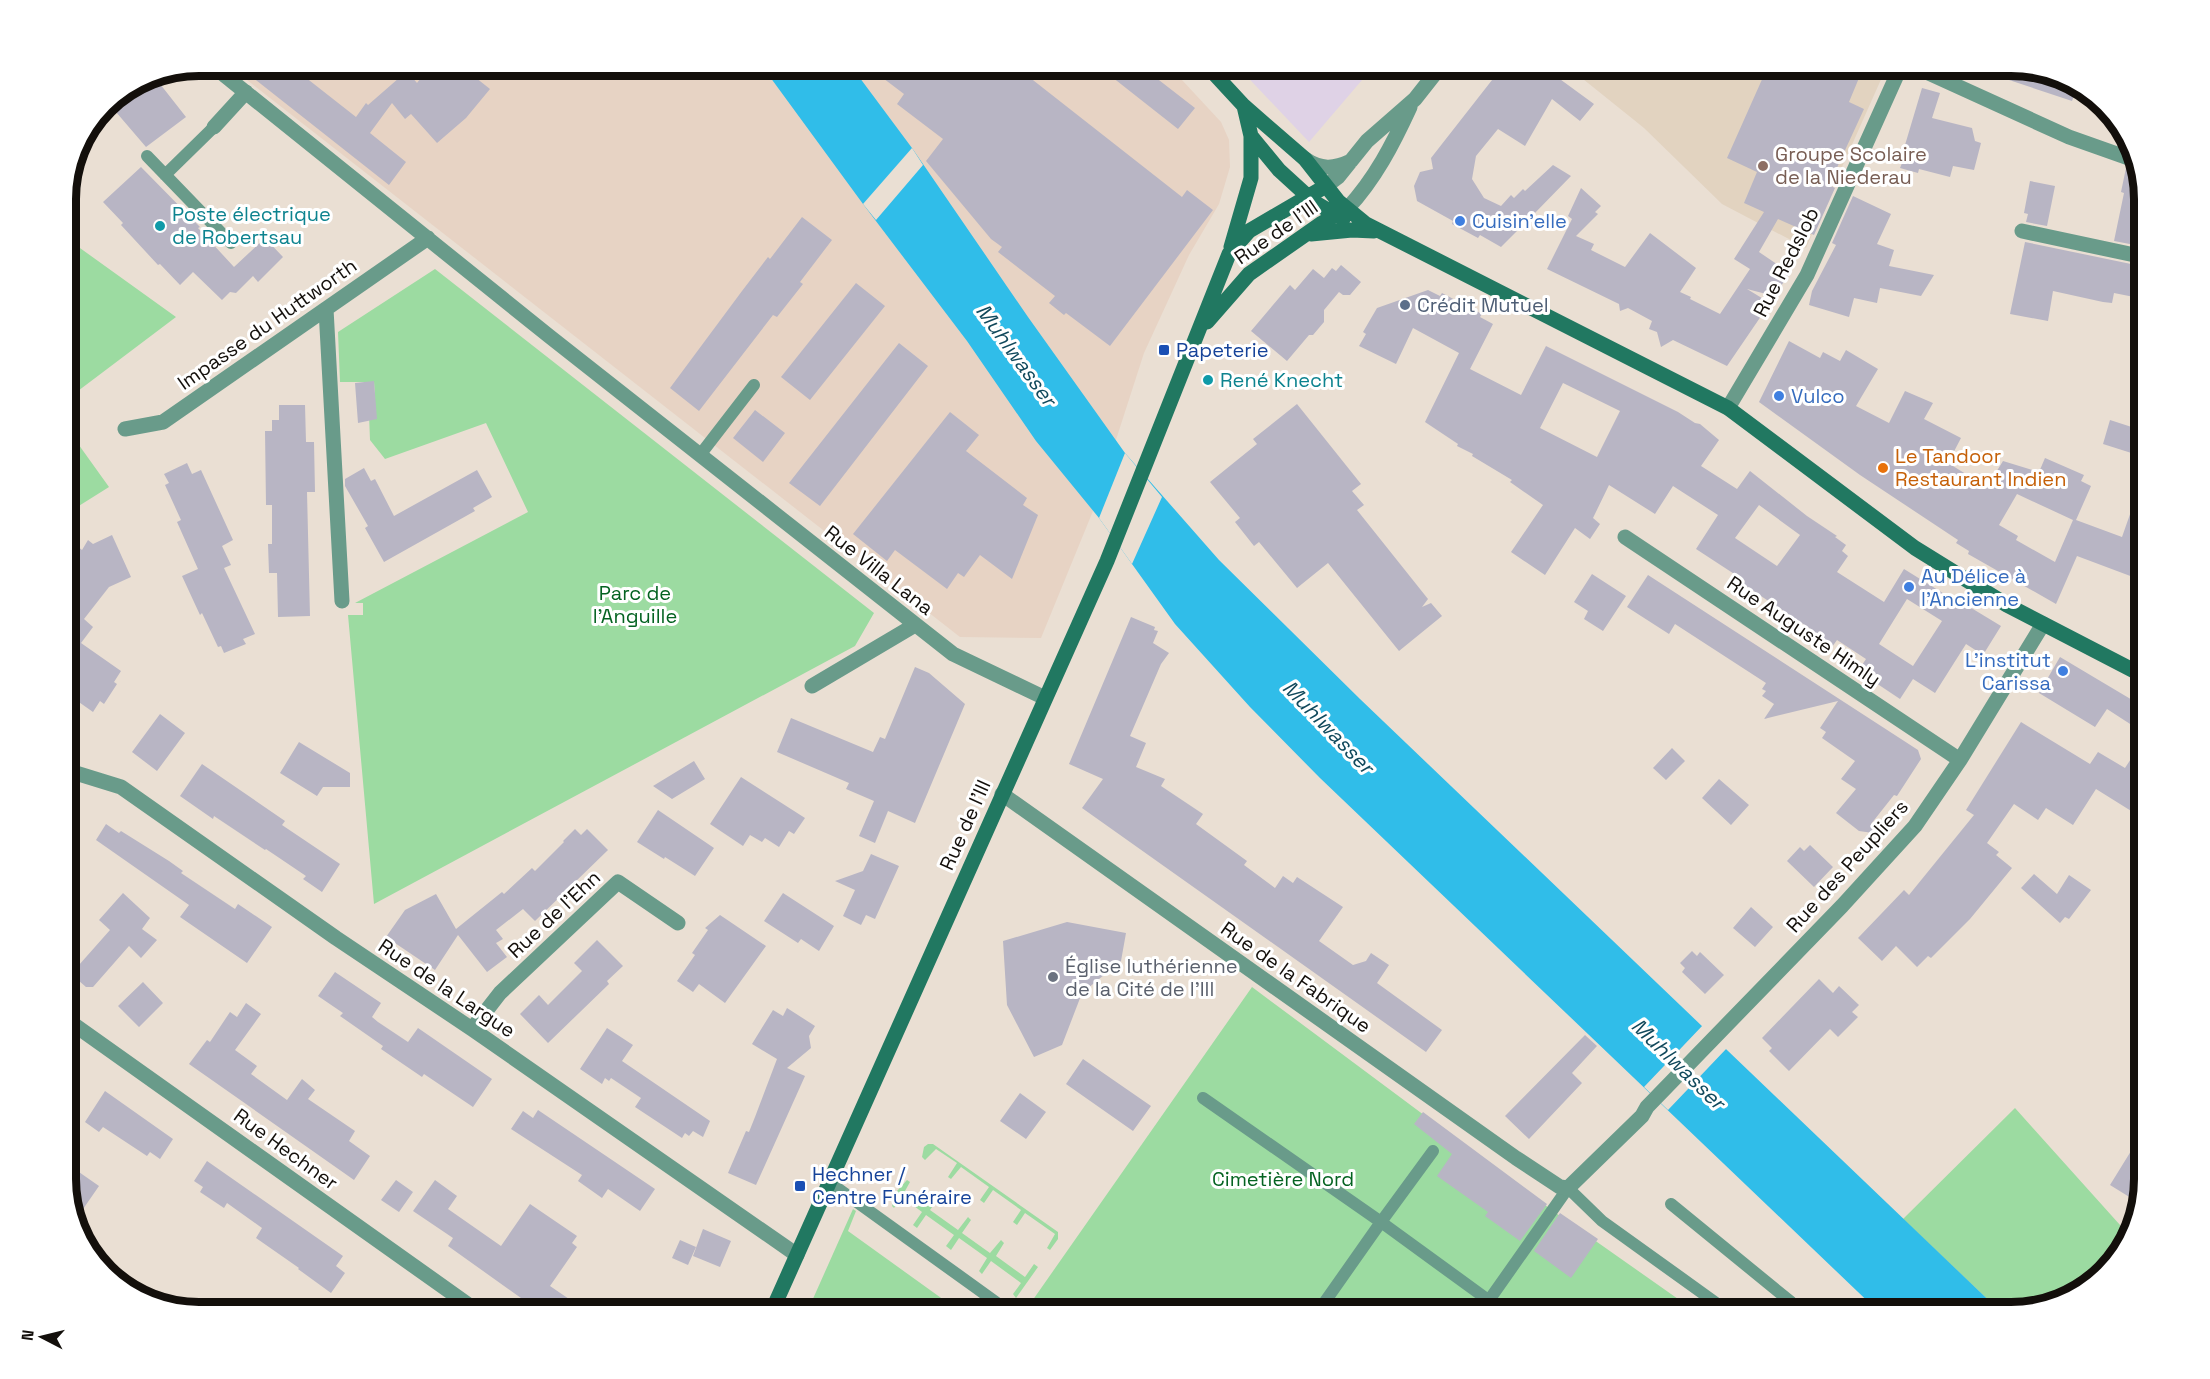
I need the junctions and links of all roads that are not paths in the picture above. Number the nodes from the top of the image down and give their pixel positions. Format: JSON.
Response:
{"nodes":[{"id":1,"x":226,"y":76,"type":"edge"},
{"id":2,"x":1216,"y":76,"type":"edge"},
{"id":3,"x":1433,"y":76,"type":"edge"},
{"id":4,"x":1897,"y":76,"type":"edge"},
{"id":5,"x":1935,"y":76,"type":"edge"},
{"id":6,"x":246,"y":92,"type":"junction"},
{"id":7,"x":1415,"y":99,"type":"junction"},
{"id":8,"x":1244,"y":106,"type":"junction"},
{"id":9,"x":214,"y":127,"type":"joint"},
{"id":10,"x":1251,"y":136,"type":"junction"},
{"id":11,"x":147,"y":156,"type":"dead end"},
{"id":12,"x":2126,"y":157,"type":"edge"},
{"id":13,"x":1305,"y":159,"type":"junction"},
{"id":14,"x":1351,"y":161,"type":"junction"},
{"id":15,"x":165,"y":175,"type":"junction"},
{"id":16,"x":1366,"y":187,"type":"junction"},
{"id":17,"x":1329,"y":201,"type":"junction"},
{"id":18,"x":2022,"y":231,"type":"dead end"},
{"id":19,"x":1380,"y":232,"type":"junction"},
{"id":20,"x":1305,"y":235,"type":"junction"},
{"id":21,"x":428,"y":238,"type":"junction"},
{"id":22,"x":231,"y":243,"type":"dead end"},
{"id":23,"x":1229,"y":254,"type":"junction"},
{"id":24,"x":2133,"y":256,"type":"edge"},
{"id":25,"x":326,"y":309,"type":"junction"},
{"id":26,"x":1190,"y":351,"type":"junction"},
{"id":27,"x":754,"y":385,"type":"dead end"},
{"id":28,"x":1728,"y":408,"type":"junction"},
{"id":29,"x":125,"y":429,"type":"dead end"},
{"id":30,"x":700,"y":455,"type":"junction"},
{"id":31,"x":1625,"y":537,"type":"dead end"},
{"id":32,"x":342,"y":601,"type":"dead end"},
{"id":33,"x":2043,"y":624,"type":"junction"},
{"id":34,"x":915,"y":625,"type":"junction"},
{"id":35,"x":2133,"y":671,"type":"edge"},
{"id":36,"x":812,"y":686,"type":"dead end"},
{"id":37,"x":1045,"y":698,"type":"junction"},
{"id":38,"x":1960,"y":760,"type":"junction"},
{"id":39,"x":77,"y":773,"type":"edge"},
{"id":40,"x":1002,"y":794,"type":"junction"},
{"id":41,"x":678,"y":923,"type":"dead end"},
{"id":42,"x":77,"y":1027,"type":"edge"},
{"id":43,"x":471,"y":1029,"type":"junction"},
{"id":44,"x":1203,"y":1098,"type":"dead end"},
{"id":45,"x":1433,"y":1150,"type":"dead end"},
{"id":46,"x":829,"y":1182,"type":"junction"},
{"id":47,"x":1568,"y":1188,"type":"junction"},
{"id":48,"x":1671,"y":1204,"type":"dead end"},
{"id":49,"x":1381,"y":1222,"type":"junction"},
{"id":50,"x":797,"y":1255,"type":"junction"},
{"id":51,"x":1489,"y":1300,"type":"junction"},
{"id":52,"x":465,"y":1302,"type":"edge"},
{"id":53,"x":776,"y":1302,"type":"edge"},
{"id":54,"x":996,"y":1302,"type":"edge"},
{"id":55,"x":1325,"y":1302,"type":"edge"},
{"id":56,"x":1492,"y":1302,"type":"edge"},
{"id":57,"x":1715,"y":1302,"type":"edge"},
{"id":58,"x":1791,"y":1302,"type":"edge"}],
"edges":[{"from":1,"to":6,"type":"street","name":"Rue Villa Lana"},
{"from":2,"to":8,"type":"main road"},
{"from":3,"to":7,"type":"street"},
{"from":4,"to":28,"type":"street","name":"Rue Redslob"},
{"from":5,"to":12,"type":"street"},
{"from":6,"to":9,"type":"street"},
{"from":6,"to":21,"type":"street","name":"Rue Villa Lana"},
{"from":7,"to":14,"type":"street"},
{"from":7,"to":16,"type":"street"},
{"from":8,"to":10,"type":"main road"},
{"from":8,"to":13,"type":"main road"},
{"from":9,"to":15,"type":"lane"},
{"from":10,"to":17,"type":"main road"},
{"from":10,"to":23,"type":"main road","name":"Rue de l'Ill"},
{"from":11,"to":15,"type":"lane"},
{"from":13,"to":14,"type":"street"},
{"from":13,"to":17,"type":"main road"},
{"from":14,"to":17,"type":"street"},
{"from":15,"to":22,"type":"lane"},
{"from":16,"to":17,"type":"street"},
{"from":16,"to":19,"type":"street"},
{"from":17,"to":19,"type":"main road"},
{"from":17,"to":20,"type":"main road","name":"Rue de l'Ill"},
{"from":17,"to":23,"type":"main road","name":"Rue de l'Ill"},
{"from":18,"to":24,"type":"street"},
{"from":19,"to":20,"type":"main road"},
{"from":19,"to":28,"type":"main road"},
{"from":20,"to":26,"type":"main road","name":"Rue de l'Ill"},
{"from":21,"to":25,"type":"street","name":"Impasse du Huttworth"},
{"from":21,"to":30,"type":"street","name":"Rue Villa Lana"},
{"from":23,"to":26,"type":"main road","name":"Rue de l'Ill"},
{"from":25,"to":29,"type":"street","name":"Impasse du Huttworth"},
{"from":25,"to":32,"type":"street"},
{"from":26,"to":37,"type":"main road","name":"Rue de l'Ill"},
{"from":27,"to":30,"type":"lane"},
{"from":28,"to":33,"type":"main road"},
{"from":30,"to":34,"type":"street","name":"Rue Villa Lana"},
{"from":31,"to":38,"type":"street","name":"Rue Auguste Himly"},
{"from":33,"to":35,"type":"main road"},
{"from":33,"to":38,"type":"street","name":"Rue des Peupliers"},
{"from":34,"to":36,"type":"street"},
{"from":34,"to":37,"type":"street","name":"Rue Villa Lana"},
{"from":37,"to":40,"type":"main road","name":"Rue de l'Ill"},
{"from":38,"to":47,"type":"street","name":"Rue des Peupliers"},
{"from":39,"to":43,"type":"street","name":"Rue de la Largue"},
{"from":40,"to":46,"type":"main road","name":"Rue de l'Ill"},
{"from":40,"to":47,"type":"street","name":"Rue de la Fabrique"},
{"from":41,"to":43,"type":"street","name":"Rue de l'Ehn"},
{"from":42,"to":52,"type":"street","name":"Rue Hechner"},
{"from":43,"to":50,"type":"street","name":"Rue de la Largue"},
{"from":44,"to":49,"type":"lane"},
{"from":45,"to":49,"type":"lane"},
{"from":46,"to":50,"type":"main road","name":"Rue de l'Ill"},
{"from":46,"to":54,"type":"lane"},
{"from":47,"to":51,"type":"lane"},
{"from":47,"to":57,"type":"lane"},
{"from":48,"to":58,"type":"lane"},
{"from":49,"to":51,"type":"lane"},
{"from":49,"to":55,"type":"lane"},
{"from":50,"to":53,"type":"main road","name":"Rue de l'Ill"},
{"from":51,"to":56,"type":"lane"}]}
